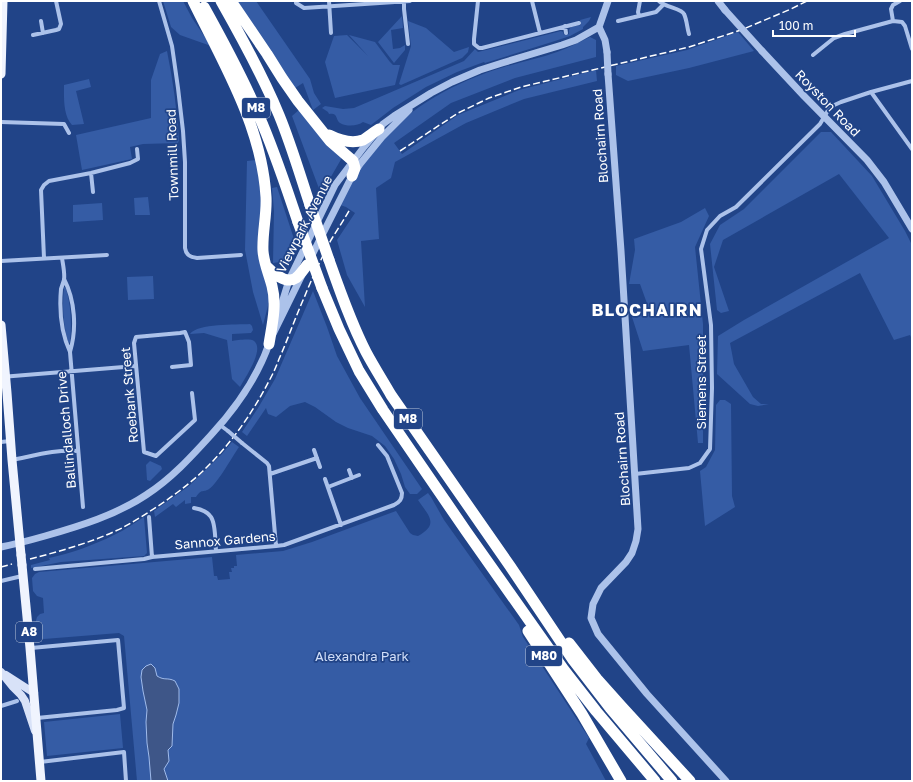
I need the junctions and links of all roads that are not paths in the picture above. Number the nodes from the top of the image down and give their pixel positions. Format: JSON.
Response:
{"nodes":[{"id":1,"x":3,"y":1,"type":"edge"},
{"id":2,"x":56,"y":1,"type":"edge"},
{"id":3,"x":159,"y":1,"type":"edge"},
{"id":4,"x":193,"y":1,"type":"edge"},
{"id":5,"x":200,"y":1,"type":"edge"},
{"id":6,"x":221,"y":1,"type":"edge"},
{"id":7,"x":231,"y":1,"type":"edge"},
{"id":8,"x":296,"y":1,"type":"edge"},
{"id":9,"x":329,"y":1,"type":"edge"},
{"id":10,"x":404,"y":1,"type":"edge"},
{"id":11,"x":410,"y":1,"type":"edge"},
{"id":12,"x":474,"y":1,"type":"edge"},
{"id":13,"x":478,"y":1,"type":"edge"},
{"id":14,"x":532,"y":1,"type":"edge"},
{"id":15,"x":608,"y":1,"type":"edge"},
{"id":16,"x":640,"y":1,"type":"edge"},
{"id":17,"x":659,"y":1,"type":"edge"},
{"id":18,"x":718,"y":1,"type":"edge"},
{"id":19,"x":900,"y":1,"type":"edge"},
{"id":20,"x":663,"y":5,"type":"junction"},
{"id":21,"x":329,"y":7,"type":"junction"},
{"id":22,"x":639,"y":16,"type":"junction"},
{"id":23,"x":40,"y":21,"type":"dead end"},
{"id":24,"x":618,"y":21,"type":"dead end"},
{"id":25,"x":893,"y":21,"type":"junction"},
{"id":26,"x":579,"y":23,"type":"dead end"},
{"id":27,"x":565,"y":26,"type":"junction"},
{"id":28,"x":599,"y":27,"type":"junction"},
{"id":29,"x":331,"y":32,"type":"dead end"},
{"id":30,"x":43,"y":33,"type":"junction"},
{"id":31,"x":540,"y":33,"type":"junction"},
{"id":32,"x":566,"y":33,"type":"dead end"},
{"id":33,"x":689,"y":34,"type":"dead end"},
{"id":34,"x":33,"y":35,"type":"dead end"},
{"id":35,"x":408,"y":44,"type":"dead end"},
{"id":36,"x":912,"y":49,"type":"edge"},
{"id":37,"x":813,"y":55,"type":"dead end"},
{"id":38,"x":1,"y":74,"type":"edge"},
{"id":39,"x":912,"y":81,"type":"edge"},
{"id":40,"x":872,"y":92,"type":"junction"},
{"id":41,"x":420,"y":99,"type":"junction"},
{"id":42,"x":824,"y":116,"type":"junction"},
{"id":43,"x":1,"y":122,"type":"edge"},
{"id":44,"x":379,"y":128,"type":"junction"},
{"id":45,"x":322,"y":131,"type":"junction"},
{"id":46,"x":69,"y":133,"type":"dead end"},
{"id":47,"x":137,"y":149,"type":"dead end"},
{"id":48,"x":912,"y":149,"type":"edge"},
{"id":49,"x":354,"y":161,"type":"junction"},
{"id":50,"x":92,"y":173,"type":"junction"},
{"id":51,"x":352,"y":176,"type":"junction"},
{"id":52,"x":93,"y":192,"type":"dead end"},
{"id":53,"x":909,"y":217,"type":"edge"},
{"id":54,"x":912,"y":229,"type":"edge"},
{"id":55,"x":107,"y":255,"type":"dead end"},
{"id":56,"x":241,"y":255,"type":"dead end"},
{"id":57,"x":44,"y":258,"type":"junction"},
{"id":58,"x":62,"y":258,"type":"junction"},
{"id":59,"x":1,"y":261,"type":"edge"},
{"id":60,"x":265,"y":265,"type":"junction"},
{"id":61,"x":307,"y":265,"type":"junction"},
{"id":62,"x":64,"y":279,"type":"junction"},
{"id":63,"x":289,"y":280,"type":"junction"},
{"id":64,"x":1,"y":325,"type":"edge"},
{"id":65,"x":269,"y":344,"type":"junction"},
{"id":66,"x":70,"y":352,"type":"junction"},
{"id":67,"x":136,"y":366,"type":"junction"},
{"id":68,"x":172,"y":367,"type":"dead end"},
{"id":69,"x":72,"y":372,"type":"junction"},
{"id":70,"x":3,"y":377,"type":"edge"},
{"id":71,"x":192,"y":393,"type":"dead end"},
{"id":72,"x":220,"y":425,"type":"junction"},
{"id":73,"x":6,"y":442,"type":"edge"},
{"id":74,"x":378,"y":445,"type":"dead end"},
{"id":75,"x":314,"y":450,"type":"dead end"},
{"id":76,"x":78,"y":451,"type":"junction"},
{"id":77,"x":317,"y":458,"type":"junction"},
{"id":78,"x":12,"y":460,"type":"junction"},
{"id":79,"x":320,"y":467,"type":"dead end"},
{"id":80,"x":349,"y":470,"type":"dead end"},
{"id":81,"x":270,"y":474,"type":"junction"},
{"id":82,"x":635,"y":474,"type":"junction"},
{"id":83,"x":359,"y":475,"type":"dead end"},
{"id":84,"x":352,"y":478,"type":"junction"},
{"id":85,"x":325,"y":479,"type":"dead end"},
{"id":86,"x":328,"y":487,"type":"junction"},
{"id":87,"x":83,"y":506,"type":"dead end"},
{"id":88,"x":194,"y":508,"type":"dead end"},
{"id":89,"x":149,"y":517,"type":"dead end"},
{"id":90,"x":342,"y":525,"type":"junction"},
{"id":91,"x":466,"y":531,"type":"junction"},
{"id":92,"x":20,"y":543,"type":"junction"},
{"id":93,"x":276,"y":546,"type":"junction"},
{"id":94,"x":1,"y":547,"type":"edge"},
{"id":95,"x":216,"y":551,"type":"junction"},
{"id":96,"x":152,"y":556,"type":"junction"},
{"id":97,"x":510,"y":566,"type":"junction"},
{"id":98,"x":34,"y":568,"type":"dead end"},
{"id":99,"x":23,"y":576,"type":"junction"},
{"id":100,"x":1,"y":581,"type":"edge"},
{"id":101,"x":30,"y":648,"type":"junction"},
{"id":102,"x":1,"y":673,"type":"edge"},
{"id":103,"x":34,"y":693,"type":"junction"},
{"id":104,"x":17,"y":701,"type":"dead end"},
{"id":105,"x":1,"y":706,"type":"edge"},
{"id":106,"x":37,"y":718,"type":"junction"},
{"id":107,"x":38,"y":741,"type":"junction"},
{"id":108,"x":40,"y":762,"type":"junction"},
{"id":109,"x":41,"y":781,"type":"edge"},
{"id":110,"x":126,"y":781,"type":"edge"},
{"id":111,"x":621,"y":781,"type":"edge"},
{"id":112,"x":655,"y":781,"type":"edge"},
{"id":113,"x":672,"y":781,"type":"edge"},
{"id":114,"x":690,"y":781,"type":"edge"},
{"id":115,"x":726,"y":781,"type":"edge"}],
"edges":[{"from":1,"to":38,"type":"main road"},
{"from":2,"to":30,"type":"street"},
{"from":3,"to":56,"type":"street","name":"Townmill Road"},
{"from":4,"to":60,"type":"highway"},
{"from":5,"to":91,"type":"highway","number":"M8","bridge":true},
{"from":6,"to":97,"type":"highway","number":"M8","bridge":true},
{"from":7,"to":45,"type":"highway"},
{"from":8,"to":21,"type":"street"},
{"from":9,"to":21,"type":"street"},
{"from":10,"to":11,"type":"street"},
{"from":10,"to":21,"type":"street"},
{"from":10,"to":35,"type":"street"},
{"from":12,"to":13,"type":"street"},
{"from":13,"to":31,"type":"street"},
{"from":14,"to":31,"type":"street"},
{"from":15,"to":28,"type":"street"},
{"from":16,"to":22,"type":"street"},
{"from":17,"to":20,"type":"street"},
{"from":18,"to":42,"type":"street","name":"Royston Road","bridge":true},
{"from":19,"to":25,"type":"street"},
{"from":20,"to":22,"type":"street"},
{"from":20,"to":33,"type":"street"},
{"from":21,"to":29,"type":"street"},
{"from":22,"to":24,"type":"street"},
{"from":23,"to":30,"type":"street"},
{"from":25,"to":36,"type":"street"},
{"from":25,"to":37,"type":"street"},
{"from":26,"to":27,"type":"street"},
{"from":27,"to":31,"type":"street"},
{"from":27,"to":32,"type":"street"},
{"from":28,"to":41,"type":"street","name":"Viewpark Avenue"},
{"from":28,"to":82,"type":"street","name":"Blochairn Road","bridge":true},
{"from":30,"to":34,"type":"street"},
{"from":39,"to":40,"type":"street","name":"Siemens Street"},
{"from":40,"to":42,"type":"street","name":"Siemens Street"},
{"from":40,"to":48,"type":"street"},
{"from":41,"to":44,"type":"street","name":"Viewpark Avenue"},
{"from":41,"to":51,"type":"street","name":"Viewpark Avenue"},
{"from":42,"to":53,"type":"street","name":"Royston Road"},
{"from":42,"to":82,"type":"street","name":"Siemens Street"},
{"from":43,"to":46,"type":"street"},
{"from":44,"to":45,"type":"highway"},
{"from":44,"to":49,"type":"street","name":"Viewpark Avenue"},
{"from":45,"to":49,"type":"highway"},
{"from":47,"to":50,"type":"street"},
{"from":49,"to":51,"type":"highway"},
{"from":49,"to":63,"type":"street","name":"Viewpark Avenue"},
{"from":50,"to":52,"type":"street"},
{"from":50,"to":57,"type":"street"},
{"from":51,"to":61,"type":"street","name":"Viewpark Avenue"},
{"from":53,"to":54,"type":"street","name":"Royston Road"},
{"from":55,"to":58,"type":"street"},
{"from":57,"to":58,"type":"street"},
{"from":57,"to":59,"type":"street"},
{"from":58,"to":62,"type":"street","name":"Ballindalloch Drive"},
{"from":60,"to":63,"type":"highway"},
{"from":60,"to":65,"type":"highway"},
{"from":61,"to":63,"type":"highway"},
{"from":61,"to":65,"type":"street","name":"Viewpark Avenue"},
{"from":62,"to":66,"type":"street","name":"Ballindalloch Drive"},
{"from":62,"to":66,"type":"street","name":"Ballindalloch Drive"},
{"from":63,"to":65,"type":"street","name":"Viewpark Avenue"},
{"from":64,"to":70,"type":"main road","number":"A8"},
{"from":65,"to":72,"type":"street","name":"Viewpark Avenue"},
{"from":66,"to":69,"type":"street","name":"Ballindalloch Drive"},
{"from":67,"to":68,"type":"street","name":"Roebank Street"},
{"from":67,"to":69,"type":"street"},
{"from":67,"to":71,"type":"street","name":"Roebank Street"},
{"from":69,"to":70,"type":"street"},
{"from":69,"to":76,"type":"street","name":"Ballindalloch Drive"},
{"from":70,"to":73,"type":"main road","number":"A8"},
{"from":72,"to":81,"type":"street","bridge":true},
{"from":72,"to":92,"type":"street","name":"Viewpark Avenue"},
{"from":73,"to":78,"type":"main road","number":"A8"},
{"from":74,"to":90,"type":"street","name":"Sannox Gardens"},
{"from":75,"to":77,"type":"street"},
{"from":76,"to":78,"type":"street"},
{"from":76,"to":87,"type":"street","name":"Ballindalloch Drive"},
{"from":77,"to":79,"type":"street"},
{"from":77,"to":81,"type":"street"},
{"from":78,"to":92,"type":"main road","number":"A8"},
{"from":80,"to":84,"type":"street"},
{"from":81,"to":93,"type":"street"},
{"from":82,"to":115,"type":"street","name":"Blochairn Road"},
{"from":83,"to":84,"type":"street"},
{"from":84,"to":86,"type":"street"},
{"from":85,"to":86,"type":"street"},
{"from":86,"to":90,"type":"street"},
{"from":88,"to":95,"type":"street"},
{"from":89,"to":96,"type":"street"},
{"from":90,"to":93,"type":"street","name":"Sannox Gardens"},
{"from":91,"to":111,"type":"highway","number":"M80"},
{"from":91,"to":112,"type":"highway","number":"M8"},
{"from":92,"to":94,"type":"street","name":"Viewpark Avenue"},
{"from":92,"to":99,"type":"main road","number":"A8","bridge":true},
{"from":93,"to":95,"type":"street","name":"Sannox Gardens"},
{"from":95,"to":96,"type":"street","name":"Sannox Gardens"},
{"from":96,"to":98,"type":"street","name":"Sannox Gardens"},
{"from":97,"to":113,"type":"highway","number":"M8"},
{"from":97,"to":114,"type":"highway","number":"M80"},
{"from":99,"to":100,"type":"street"},
{"from":99,"to":101,"type":"main road","number":"A8"},
{"from":101,"to":103,"type":"main road","number":"A8"},
{"from":101,"to":106,"type":"street"},
{"from":102,"to":103,"type":"main road"},
{"from":102,"to":107,"type":"main road"},
{"from":103,"to":106,"type":"main road","number":"A8"},
{"from":104,"to":105,"type":"street"},
{"from":106,"to":107,"type":"main road","number":"A8"},
{"from":107,"to":108,"type":"main road","number":"A8"},
{"from":108,"to":109,"type":"main road","number":"A8"},
{"from":108,"to":110,"type":"street"}]}
